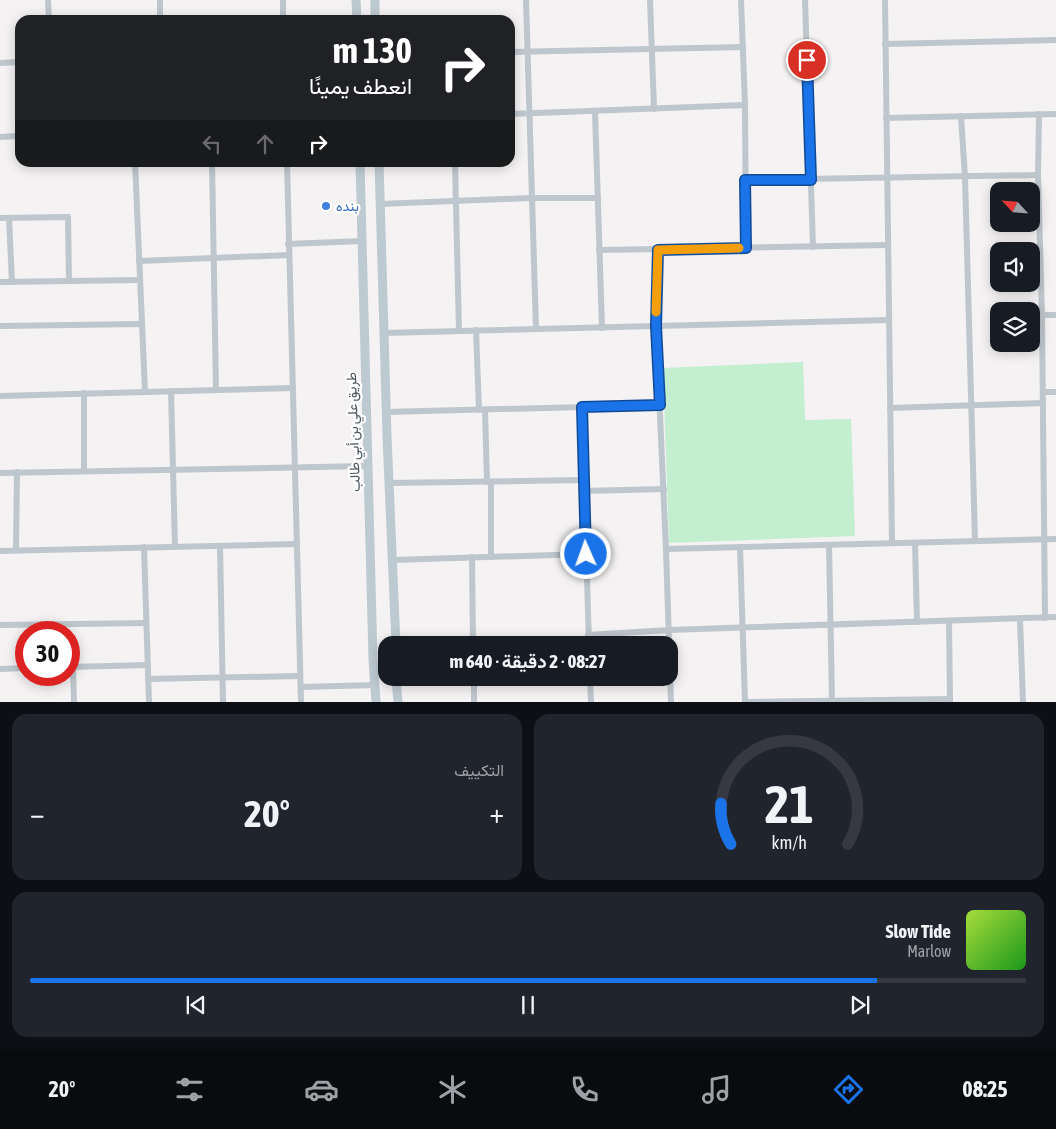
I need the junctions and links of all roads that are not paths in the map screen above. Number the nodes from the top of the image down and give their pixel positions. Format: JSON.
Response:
{"nodes":[{"id":1,"x":48,"y":0,"type":"edge"},
{"id":2,"x":160,"y":0,"type":"edge"},
{"id":3,"x":283,"y":0,"type":"edge"},
{"id":4,"x":356,"y":0,"type":"edge"},
{"id":5,"x":375,"y":0,"type":"edge"},
{"id":6,"x":526,"y":0,"type":"edge"},
{"id":7,"x":650,"y":0,"type":"edge"},
{"id":8,"x":741,"y":0,"type":"edge"},
{"id":9,"x":805,"y":0,"type":"edge"},
{"id":10,"x":884,"y":0,"type":"edge"},
{"id":11,"x":48,"y":15,"type":"edge"},
{"id":12,"x":160,"y":15,"type":"edge"},
{"id":13,"x":283,"y":15,"type":"edge"},
{"id":14,"x":357,"y":15,"type":"edge"},
{"id":15,"x":375,"y":15,"type":"edge"},
{"id":16,"x":1056,"y":40,"type":"edge"},
{"id":17,"x":885,"y":44,"type":"junction"},
{"id":18,"x":742,"y":47,"type":"junction"},
{"id":19,"x":651,"y":49,"type":"junction"},
{"id":20,"x":515,"y":52,"type":"edge"},
{"id":21,"x":527,"y":52,"type":"junction"},
{"id":22,"x":15,"y":62,"type":"edge"},
{"id":23,"x":0,"y":63,"type":"edge"},
{"id":24,"x":744,"y":105,"type":"junction"},
{"id":25,"x":654,"y":109,"type":"junction"},
{"id":26,"x":595,"y":112,"type":"junction"},
{"id":27,"x":515,"y":114,"type":"edge"},
{"id":28,"x":529,"y":114,"type":"junction"},
{"id":29,"x":1039,"y":114,"type":"junction"},
{"id":30,"x":1056,"y":114,"type":"edge"},
{"id":31,"x":961,"y":116,"type":"junction"},
{"id":32,"x":886,"y":118,"type":"junction"},
{"id":33,"x":0,"y":136,"type":"edge"},
{"id":34,"x":15,"y":136,"type":"edge"},
{"id":35,"x":135,"y":167,"type":"edge"},
{"id":36,"x":212,"y":167,"type":"edge"},
{"id":37,"x":287,"y":167,"type":"edge"},
{"id":38,"x":360,"y":167,"type":"edge"},
{"id":39,"x":379,"y":167,"type":"edge"},
{"id":40,"x":455,"y":167,"type":"edge"},
{"id":41,"x":1038,"y":175,"type":"junction"},
{"id":42,"x":965,"y":177,"type":"junction"},
{"id":43,"x":887,"y":178,"type":"junction"},
{"id":44,"x":745,"y":180,"type":"junction"},
{"id":45,"x":811,"y":180,"type":"junction"},
{"id":46,"x":532,"y":198,"type":"junction"},
{"id":47,"x":598,"y":198,"type":"junction"},
{"id":48,"x":456,"y":202,"type":"junction"},
{"id":49,"x":380,"y":204,"type":"junction"},
{"id":50,"x":0,"y":218,"type":"edge"},
{"id":51,"x":9,"y":218,"type":"junction"},
{"id":52,"x":362,"y":241,"type":"junction"},
{"id":53,"x":288,"y":244,"type":"junction"},
{"id":54,"x":888,"y":246,"type":"junction"},
{"id":55,"x":813,"y":247,"type":"junction"},
{"id":56,"x":746,"y":248,"type":"junction"},
{"id":57,"x":599,"y":250,"type":"junction"},
{"id":58,"x":658,"y":250,"type":"junction"},
{"id":59,"x":289,"y":256,"type":"junction"},
{"id":60,"x":214,"y":259,"type":"junction"},
{"id":61,"x":139,"y":261,"type":"junction"},
{"id":62,"x":140,"y":280,"type":"junction"},
{"id":63,"x":69,"y":281,"type":"junction"},
{"id":64,"x":0,"y":282,"type":"edge"},
{"id":65,"x":12,"y":282,"type":"junction"},
{"id":66,"x":1042,"y":315,"type":"junction"},
{"id":67,"x":1056,"y":315,"type":"edge"},
{"id":68,"x":889,"y":320,"type":"junction"},
{"id":69,"x":142,"y":324,"type":"junction"},
{"id":70,"x":0,"y":326,"type":"edge"},
{"id":71,"x":656,"y":326,"type":"junction"},
{"id":72,"x":602,"y":328,"type":"junction"},
{"id":73,"x":536,"y":329,"type":"junction"},
{"id":74,"x":476,"y":330,"type":"junction"},
{"id":75,"x":458,"y":331,"type":"junction"},
{"id":76,"x":384,"y":333,"type":"junction"},
{"id":77,"x":293,"y":388,"type":"junction"},
{"id":78,"x":216,"y":390,"type":"junction"},
{"id":79,"x":171,"y":391,"type":"junction"},
{"id":80,"x":145,"y":392,"type":"junction"},
{"id":81,"x":1043,"y":392,"type":"junction"},
{"id":82,"x":1056,"y":392,"type":"edge"},
{"id":83,"x":84,"y":393,"type":"junction"},
{"id":84,"x":0,"y":396,"type":"edge"},
{"id":85,"x":1043,"y":404,"type":"junction"},
{"id":86,"x":660,"y":405,"type":"junction"},
{"id":87,"x":971,"y":406,"type":"junction"},
{"id":88,"x":582,"y":407,"type":"junction"},
{"id":89,"x":890,"y":408,"type":"junction"},
{"id":90,"x":482,"y":410,"type":"junction"},
{"id":91,"x":386,"y":412,"type":"junction"},
{"id":92,"x":368,"y":466,"type":"junction"},
{"id":93,"x":295,"y":468,"type":"junction"},
{"id":94,"x":172,"y":470,"type":"junction"},
{"id":95,"x":84,"y":471,"type":"junction"},
{"id":96,"x":17,"y":472,"type":"junction"},
{"id":97,"x":0,"y":473,"type":"edge"},
{"id":98,"x":583,"y":480,"type":"junction"},
{"id":99,"x":489,"y":482,"type":"junction"},
{"id":100,"x":389,"y":483,"type":"junction"},
{"id":101,"x":664,"y":488,"type":"junction"},
{"id":102,"x":584,"y":491,"type":"junction"},
{"id":103,"x":1045,"y":540,"type":"junction"},
{"id":104,"x":1056,"y":540,"type":"edge"},
{"id":105,"x":975,"y":541,"type":"junction"},
{"id":106,"x":892,"y":543,"type":"junction"},
{"id":107,"x":914,"y":543,"type":"junction"},
{"id":108,"x":297,"y":544,"type":"junction"},
{"id":109,"x":829,"y":545,"type":"junction"},
{"id":110,"x":220,"y":546,"type":"junction"},
{"id":111,"x":144,"y":547,"type":"junction"},
{"id":112,"x":175,"y":547,"type":"junction"},
{"id":113,"x":740,"y":547,"type":"junction"},
{"id":114,"x":666,"y":548,"type":"junction"},
{"id":115,"x":16,"y":550,"type":"junction"},
{"id":116,"x":0,"y":551,"type":"edge"},
{"id":117,"x":586,"y":554,"type":"junction"},
{"id":118,"x":491,"y":557,"type":"junction"},
{"id":119,"x":472,"y":558,"type":"junction"},
{"id":120,"x":393,"y":560,"type":"junction"},
{"id":121,"x":1056,"y":617,"type":"edge"},
{"id":122,"x":1045,"y":618,"type":"junction"},
{"id":123,"x":1020,"y":619,"type":"junction"},
{"id":124,"x":949,"y":621,"type":"junction"},
{"id":125,"x":917,"y":622,"type":"junction"},
{"id":126,"x":146,"y":623,"type":"junction"},
{"id":127,"x":0,"y":625,"type":"edge"},
{"id":128,"x":831,"y":625,"type":"junction"},
{"id":129,"x":742,"y":628,"type":"junction"},
{"id":130,"x":669,"y":630,"type":"junction"},
{"id":131,"x":588,"y":634,"type":"joint"},
{"id":132,"x":396,"y":636,"type":"edge"},
{"id":133,"x":474,"y":636,"type":"edge"},
{"id":134,"x":148,"y":665,"type":"junction"},
{"id":135,"x":80,"y":667,"type":"edge"},
{"id":136,"x":15,"y":668,"type":"edge"},
{"id":137,"x":0,"y":669,"type":"edge"},
{"id":138,"x":300,"y":676,"type":"junction"},
{"id":139,"x":223,"y":678,"type":"junction"},
{"id":140,"x":148,"y":679,"type":"junction"},
{"id":141,"x":375,"y":685,"type":"junction"},
{"id":142,"x":73,"y":686,"type":"edge"},
{"id":143,"x":397,"y":686,"type":"edge"},
{"id":144,"x":474,"y":686,"type":"edge"},
{"id":145,"x":590,"y":686,"type":"edge"},
{"id":146,"x":301,"y":687,"type":"junction"},
{"id":147,"x":950,"y":700,"type":"edge"},
{"id":148,"x":832,"y":701,"type":"edge"},
{"id":149,"x":876,"y":701,"type":"edge"},
{"id":150,"x":74,"y":702,"type":"edge"},
{"id":151,"x":149,"y":702,"type":"edge"},
{"id":152,"x":223,"y":702,"type":"edge"},
{"id":153,"x":301,"y":702,"type":"edge"},
{"id":154,"x":376,"y":702,"type":"edge"},
{"id":155,"x":398,"y":702,"type":"edge"},
{"id":156,"x":474,"y":702,"type":"edge"},
{"id":157,"x":591,"y":702,"type":"edge"},
{"id":158,"x":671,"y":702,"type":"edge"},
{"id":159,"x":1023,"y":702,"type":"edge"}],
"edges":[{"from":1,"to":11,"type":"street"},
{"from":2,"to":12,"type":"street"},
{"from":3,"to":13,"type":"street"},
{"from":4,"to":14,"type":"main road"},
{"from":5,"to":15,"type":"main road"},
{"from":6,"to":21,"type":"street"},
{"from":7,"to":19,"type":"street"},
{"from":8,"to":18,"type":"street"},
{"from":9,"to":45,"type":"street"},
{"from":10,"to":17,"type":"street"},
{"from":16,"to":17,"type":"street"},
{"from":17,"to":32,"type":"street"},
{"from":18,"to":19,"type":"street"},
{"from":18,"to":24,"type":"street"},
{"from":19,"to":21,"type":"street"},
{"from":19,"to":25,"type":"street"},
{"from":20,"to":21,"type":"street"},
{"from":21,"to":28,"type":"street"},
{"from":22,"to":23,"type":"street"},
{"from":24,"to":25,"type":"street"},
{"from":24,"to":44,"type":"street"},
{"from":25,"to":26,"type":"street"},
{"from":26,"to":28,"type":"street"},
{"from":26,"to":47,"type":"street"},
{"from":27,"to":28,"type":"street"},
{"from":28,"to":46,"type":"street"},
{"from":29,"to":30,"type":"street"},
{"from":29,"to":31,"type":"street"},
{"from":29,"to":41,"type":"street"},
{"from":31,"to":32,"type":"street"},
{"from":31,"to":42,"type":"street"},
{"from":32,"to":43,"type":"street"},
{"from":33,"to":34,"type":"street"},
{"from":35,"to":61,"type":"street"},
{"from":36,"to":60,"type":"street"},
{"from":37,"to":53,"type":"street"},
{"from":38,"to":52,"type":"main road","name":"طريق علي بن أبي طالب"},
{"from":39,"to":49,"type":"main road"},
{"from":40,"to":48,"type":"street"},
{"from":41,"to":42,"type":"street"},
{"from":41,"to":66,"type":"street"},
{"from":42,"to":43,"type":"street"},
{"from":42,"to":87,"type":"street"},
{"from":43,"to":45,"type":"street"},
{"from":43,"to":54,"type":"street"},
{"from":44,"to":45,"type":"street"},
{"from":44,"to":56,"type":"street"},
{"from":45,"to":55,"type":"street"},
{"from":46,"to":47,"type":"street"},
{"from":46,"to":48,"type":"street"},
{"from":46,"to":73,"type":"street"},
{"from":47,"to":57,"type":"street"},
{"from":48,"to":49,"type":"street"},
{"from":48,"to":75,"type":"street"},
{"from":49,"to":76,"type":"main road"},
{"from":50,"to":51,"type":"street"},
{"from":51,"to":63,"type":"street"},
{"from":51,"to":65,"type":"street"},
{"from":52,"to":53,"type":"street"},
{"from":52,"to":92,"type":"main road","name":"طريق علي بن أبي طالب"},
{"from":53,"to":59,"type":"street"},
{"from":54,"to":55,"type":"street"},
{"from":54,"to":68,"type":"street"},
{"from":55,"to":56,"type":"street"},
{"from":56,"to":58,"type":"street"},
{"from":57,"to":58,"type":"street"},
{"from":57,"to":72,"type":"street"},
{"from":58,"to":71,"type":"street"},
{"from":59,"to":60,"type":"street"},
{"from":59,"to":77,"type":"street"},
{"from":60,"to":61,"type":"street"},
{"from":60,"to":78,"type":"street"},
{"from":61,"to":62,"type":"street"},
{"from":62,"to":63,"type":"street"},
{"from":62,"to":69,"type":"street"},
{"from":63,"to":65,"type":"street"},
{"from":64,"to":65,"type":"street"},
{"from":66,"to":67,"type":"street"},
{"from":66,"to":81,"type":"street"},
{"from":68,"to":71,"type":"street"},
{"from":68,"to":89,"type":"street"},
{"from":69,"to":70,"type":"street"},
{"from":69,"to":80,"type":"street"},
{"from":71,"to":72,"type":"street"},
{"from":71,"to":86,"type":"street"},
{"from":72,"to":73,"type":"street"},
{"from":73,"to":74,"type":"street"},
{"from":74,"to":75,"type":"street"},
{"from":74,"to":90,"type":"street"},
{"from":75,"to":76,"type":"street"},
{"from":76,"to":91,"type":"main road"},
{"from":77,"to":78,"type":"street"},
{"from":77,"to":93,"type":"street"},
{"from":78,"to":79,"type":"street"},
{"from":79,"to":80,"type":"street"},
{"from":79,"to":94,"type":"street"},
{"from":80,"to":83,"type":"street"},
{"from":81,"to":82,"type":"street"},
{"from":81,"to":85,"type":"street"},
{"from":83,"to":84,"type":"street"},
{"from":83,"to":95,"type":"street"},
{"from":85,"to":87,"type":"street"},
{"from":85,"to":103,"type":"street"},
{"from":86,"to":88,"type":"street"},
{"from":86,"to":101,"type":"street"},
{"from":87,"to":89,"type":"street"},
{"from":87,"to":105,"type":"street"},
{"from":88,"to":90,"type":"street"},
{"from":88,"to":98,"type":"street"},
{"from":89,"to":106,"type":"street"},
{"from":90,"to":91,"type":"street"},
{"from":90,"to":99,"type":"street"},
{"from":91,"to":100,"type":"main road"},
{"from":92,"to":93,"type":"street"},
{"from":92,"to":141,"type":"main road","name":"طريق علي بن أبي طالب"},
{"from":93,"to":94,"type":"street"},
{"from":93,"to":108,"type":"street"},
{"from":94,"to":95,"type":"street"},
{"from":94,"to":112,"type":"street"},
{"from":95,"to":96,"type":"street"},
{"from":96,"to":97,"type":"street"},
{"from":96,"to":115,"type":"street"},
{"from":98,"to":99,"type":"street"},
{"from":98,"to":102,"type":"street"},
{"from":99,"to":100,"type":"street"},
{"from":99,"to":118,"type":"street"},
{"from":100,"to":120,"type":"main road"},
{"from":101,"to":102,"type":"street"},
{"from":101,"to":114,"type":"street"},
{"from":102,"to":117,"type":"street"},
{"from":103,"to":104,"type":"street"},
{"from":103,"to":105,"type":"street"},
{"from":103,"to":122,"type":"street"},
{"from":105,"to":107,"type":"street"},
{"from":106,"to":107,"type":"street"},
{"from":106,"to":109,"type":"street"},
{"from":107,"to":125,"type":"street"},
{"from":108,"to":110,"type":"street"},
{"from":108,"to":138,"type":"street"},
{"from":109,"to":113,"type":"street"},
{"from":109,"to":128,"type":"street"},
{"from":110,"to":112,"type":"street"},
{"from":110,"to":139,"type":"street"},
{"from":111,"to":112,"type":"street"},
{"from":111,"to":115,"type":"street"},
{"from":111,"to":126,"type":"street"},
{"from":113,"to":114,"type":"street"},
{"from":113,"to":129,"type":"street"},
{"from":114,"to":130,"type":"street"},
{"from":115,"to":116,"type":"street"},
{"from":117,"to":118,"type":"street"},
{"from":117,"to":131,"type":"street"},
{"from":118,"to":119,"type":"street"},
{"from":119,"to":120,"type":"street"},
{"from":119,"to":133,"type":"street"},
{"from":120,"to":132,"type":"main road"},
{"from":121,"to":122,"type":"street"},
{"from":122,"to":123,"type":"street"},
{"from":123,"to":124,"type":"street"},
{"from":123,"to":159,"type":"street"},
{"from":124,"to":125,"type":"street"},
{"from":124,"to":147,"type":"street"},
{"from":125,"to":128,"type":"street"},
{"from":126,"to":127,"type":"street"},
{"from":126,"to":134,"type":"street"},
{"from":128,"to":129,"type":"street"},
{"from":128,"to":148,"type":"street"},
{"from":129,"to":130,"type":"street"},
{"from":129,"to":148,"type":"street"},
{"from":130,"to":131,"type":"street"},
{"from":130,"to":158,"type":"street"},
{"from":134,"to":135,"type":"street"},
{"from":134,"to":140,"type":"street"},
{"from":136,"to":137,"type":"street"},
{"from":138,"to":139,"type":"street"},
{"from":138,"to":146,"type":"street"},
{"from":139,"to":140,"type":"street"},
{"from":139,"to":152,"type":"street"},
{"from":140,"to":151,"type":"street"},
{"from":141,"to":146,"type":"street"},
{"from":141,"to":154,"type":"main road","name":"طريق علي بن أبي طالب"},
{"from":142,"to":150,"type":"street"},
{"from":143,"to":155,"type":"main road"},
{"from":144,"to":156,"type":"street"},
{"from":145,"to":157,"type":"street"},
{"from":146,"to":153,"type":"street"},
{"from":147,"to":149,"type":"street"},
{"from":148,"to":149,"type":"street"}]}
